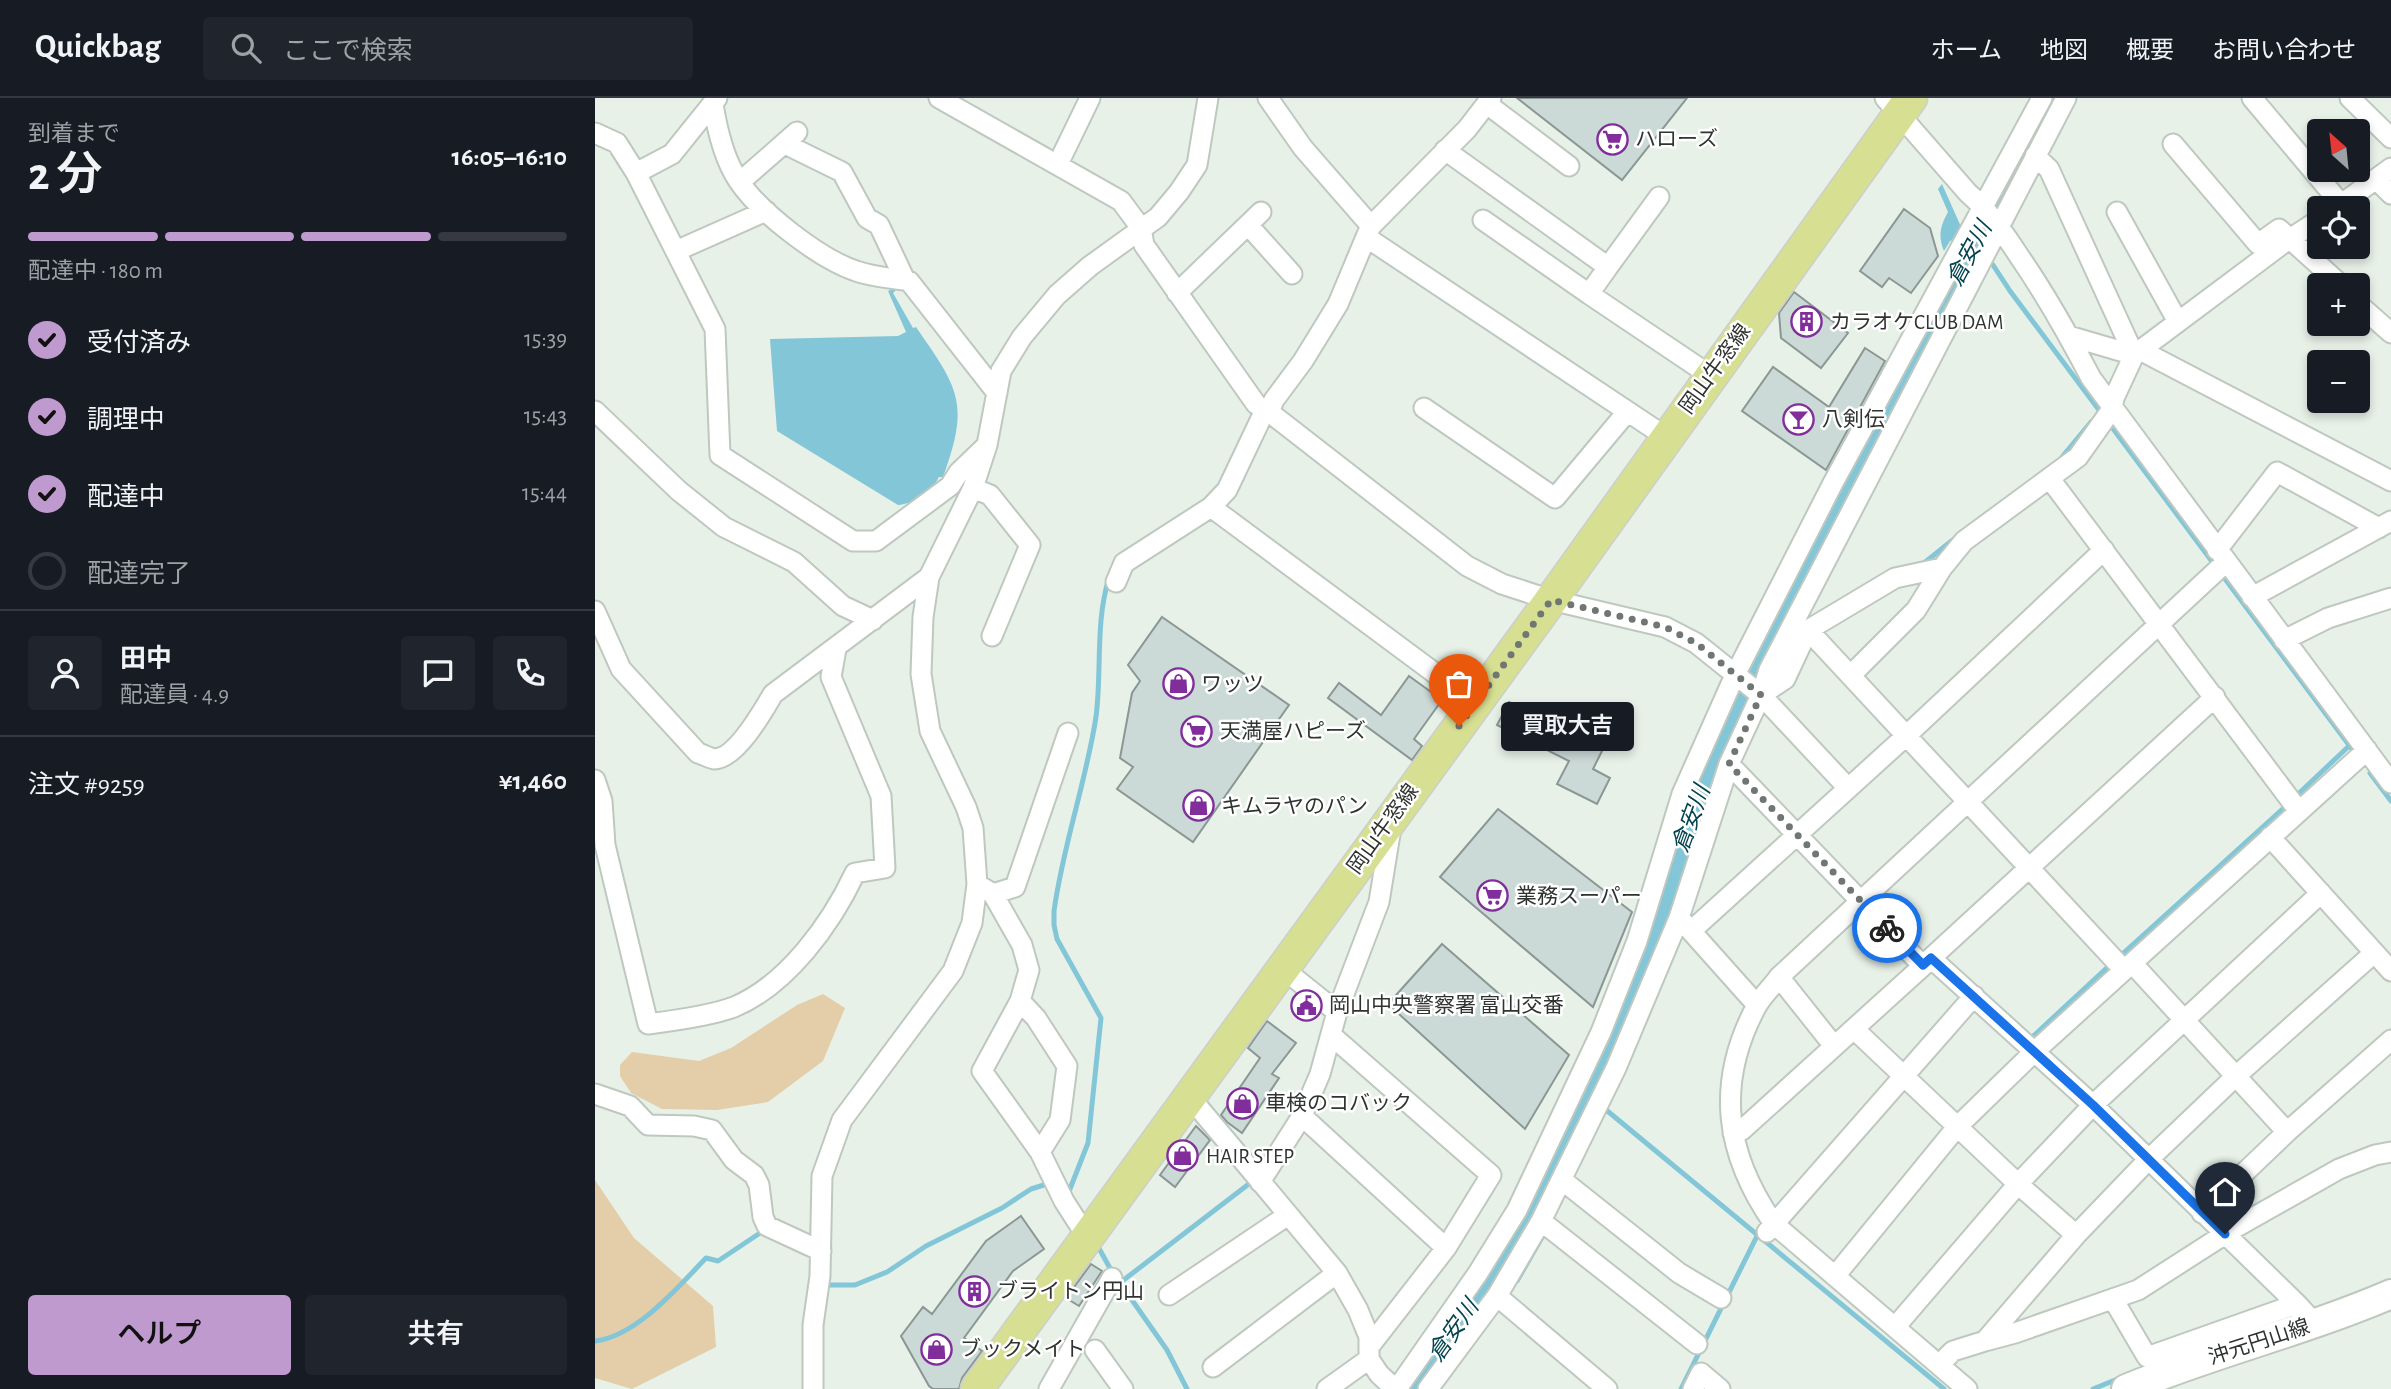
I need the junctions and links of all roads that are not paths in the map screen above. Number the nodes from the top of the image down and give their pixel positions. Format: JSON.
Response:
{"nodes":[{"id":1,"x":939,"y":98,"type":"edge"},
{"id":2,"x":1090,"y":98,"type":"edge"},
{"id":3,"x":1208,"y":98,"type":"edge"},
{"id":4,"x":1268,"y":98,"type":"edge"},
{"id":5,"x":2042,"y":98,"type":"edge"},
{"id":6,"x":2066,"y":98,"type":"edge"},
{"id":7,"x":2252,"y":98,"type":"edge"},
{"id":8,"x":2350,"y":98,"type":"edge"},
{"id":9,"x":715,"y":101,"type":"edge"},
{"id":10,"x":1489,"y":101,"type":"edge"},
{"id":11,"x":1898,"y":103,"type":"edge"},
{"id":12,"x":595,"y":133,"type":"edge"},
{"id":13,"x":2391,"y":138,"type":"edge"},
{"id":14,"x":2173,"y":144,"type":"dead end"},
{"id":15,"x":1445,"y":150,"type":"junction"},
{"id":16,"x":2035,"y":156,"type":"junction"},
{"id":17,"x":1058,"y":164,"type":"junction"},
{"id":18,"x":1569,"y":166,"type":"dead end"},
{"id":19,"x":636,"y":173,"type":"junction"},
{"id":20,"x":2383,"y":173,"type":"edge"},
{"id":21,"x":740,"y":182,"type":"junction"},
{"id":22,"x":2391,"y":194,"type":"edge"},
{"id":23,"x":2332,"y":196,"type":"edge"},
{"id":24,"x":2347,"y":196,"type":"edge"},
{"id":25,"x":1658,"y":197,"type":"dead end"},
{"id":26,"x":766,"y":211,"type":"junction"},
{"id":27,"x":2117,"y":212,"type":"dead end"},
{"id":28,"x":1990,"y":215,"type":"junction"},
{"id":29,"x":1483,"y":220,"type":"dead end"},
{"id":30,"x":1368,"y":226,"type":"junction"},
{"id":31,"x":1141,"y":228,"type":"junction"},
{"id":32,"x":2307,"y":229,"type":"edge"},
{"id":33,"x":2293,"y":239,"type":"junction"},
{"id":34,"x":676,"y":251,"type":"junction"},
{"id":35,"x":1608,"y":267,"type":"junction"},
{"id":36,"x":2328,"y":273,"type":"edge"},
{"id":37,"x":1292,"y":274,"type":"dead end"},
{"id":38,"x":905,"y":280,"type":"junction"},
{"id":39,"x":1177,"y":293,"type":"junction"},
{"id":40,"x":1588,"y":294,"type":"junction"},
{"id":41,"x":2370,"y":314,"type":"edge"},
{"id":42,"x":2176,"y":318,"type":"junction"},
{"id":43,"x":2391,"y":333,"type":"edge"},
{"id":44,"x":2069,"y":336,"type":"junction"},
{"id":45,"x":2132,"y":351,"type":"junction"},
{"id":46,"x":1711,"y":376,"type":"junction"},
{"id":47,"x":997,"y":393,"type":"junction"},
{"id":48,"x":1424,"y":408,"type":"dead end"},
{"id":49,"x":2112,"y":408,"type":"junction"},
{"id":50,"x":1264,"y":410,"type":"junction"},
{"id":51,"x":1627,"y":412,"type":"junction"},
{"id":52,"x":598,"y":417,"type":"edge"},
{"id":53,"x":1666,"y":438,"type":"junction"},
{"id":54,"x":987,"y":445,"type":"junction"},
{"id":55,"x":2050,"y":479,"type":"junction"},
{"id":56,"x":2391,"y":481,"type":"edge"},
{"id":57,"x":973,"y":488,"type":"junction"},
{"id":58,"x":1211,"y":507,"type":"junction"},
{"id":59,"x":2385,"y":525,"type":"edge"},
{"id":60,"x":2104,"y":550,"type":"junction"},
{"id":61,"x":2220,"y":562,"type":"junction"},
{"id":62,"x":1942,"y":568,"type":"junction"},
{"id":63,"x":929,"y":577,"type":"junction"},
{"id":64,"x":1116,"y":582,"type":"dead end"},
{"id":65,"x":2252,"y":597,"type":"junction"},
{"id":66,"x":2391,"y":598,"type":"edge"},
{"id":67,"x":1551,"y":600,"type":"junction"},
{"id":68,"x":595,"y":611,"type":"edge"},
{"id":69,"x":873,"y":620,"type":"junction"},
{"id":70,"x":2160,"y":624,"type":"junction"},
{"id":71,"x":1808,"y":630,"type":"junction"},
{"id":72,"x":992,"y":636,"type":"dead end"},
{"id":73,"x":2284,"y":640,"type":"junction"},
{"id":74,"x":836,"y":649,"type":"junction"},
{"id":75,"x":1851,"y":675,"type":"junction"},
{"id":76,"x":1747,"y":684,"type":"junction"},
{"id":77,"x":2215,"y":697,"type":"junction"},
{"id":78,"x":1475,"y":704,"type":"junction"},
{"id":79,"x":1068,"y":733,"type":"dead end"},
{"id":80,"x":1907,"y":735,"type":"junction"},
{"id":81,"x":2367,"y":750,"type":"junction"},
{"id":82,"x":1729,"y":764,"type":"junction"},
{"id":83,"x":595,"y":780,"type":"edge"},
{"id":84,"x":2391,"y":783,"type":"edge"},
{"id":85,"x":1848,"y":788,"type":"junction"},
{"id":86,"x":1967,"y":801,"type":"junction"},
{"id":87,"x":2294,"y":803,"type":"junction"},
{"id":88,"x":1393,"y":816,"type":"junction"},
{"id":89,"x":1797,"y":834,"type":"junction"},
{"id":90,"x":2270,"y":837,"type":"junction"},
{"id":91,"x":2029,"y":866,"type":"junction"},
{"id":92,"x":985,"y":889,"type":"junction"},
{"id":93,"x":2321,"y":893,"type":"junction"},
{"id":94,"x":1861,"y":900,"type":"junction"},
{"id":95,"x":1685,"y":924,"type":"junction"},
{"id":96,"x":2374,"y":953,"type":"junction"},
{"id":97,"x":1927,"y":962,"type":"junction"},
{"id":98,"x":2122,"y":963,"type":"junction"},
{"id":99,"x":1282,"y":968,"type":"junction"},
{"id":100,"x":2391,"y":971,"type":"edge"},
{"id":101,"x":1779,"y":977,"type":"junction"},
{"id":102,"x":1970,"y":1000,"type":"junction"},
{"id":103,"x":1020,"y":1001,"type":"junction"},
{"id":104,"x":1757,"y":1004,"type":"junction"},
{"id":105,"x":1333,"y":1009,"type":"junction"},
{"id":106,"x":2183,"y":1020,"type":"junction"},
{"id":107,"x":1854,"y":1029,"type":"junction"},
{"id":108,"x":1331,"y":1035,"type":"junction"},
{"id":109,"x":2391,"y":1040,"type":"edge"},
{"id":110,"x":2029,"y":1045,"type":"junction"},
{"id":111,"x":1835,"y":1046,"type":"junction"},
{"id":112,"x":1602,"y":1062,"type":"junction"},
{"id":113,"x":1900,"y":1073,"type":"junction"},
{"id":114,"x":2236,"y":1076,"type":"junction"},
{"id":115,"x":595,"y":1094,"type":"edge"},
{"id":116,"x":1189,"y":1096,"type":"junction"},
{"id":117,"x":2093,"y":1105,"type":"junction"},
{"id":118,"x":1302,"y":1116,"type":"junction"},
{"id":119,"x":1957,"y":1127,"type":"junction"},
{"id":120,"x":2287,"y":1132,"type":"junction"},
{"id":121,"x":1733,"y":1133,"type":"junction"},
{"id":122,"x":1040,"y":1153,"type":"junction"},
{"id":123,"x":2391,"y":1153,"type":"edge"},
{"id":124,"x":2148,"y":1160,"type":"junction"},
{"id":125,"x":1258,"y":1179,"type":"junction"},
{"id":126,"x":1566,"y":1183,"type":"junction"},
{"id":127,"x":2018,"y":1184,"type":"junction"},
{"id":128,"x":2202,"y":1213,"type":"junction"},
{"id":129,"x":1288,"y":1215,"type":"junction"},
{"id":130,"x":1546,"y":1224,"type":"junction"},
{"id":131,"x":1770,"y":1229,"type":"junction"},
{"id":132,"x":2225,"y":1234,"type":"junction"},
{"id":133,"x":2076,"y":1235,"type":"junction"},
{"id":134,"x":1087,"y":1237,"type":"junction"},
{"id":135,"x":1446,"y":1248,"type":"junction"},
{"id":136,"x":821,"y":1251,"type":"junction"},
{"id":137,"x":1337,"y":1273,"type":"junction"},
{"id":138,"x":1835,"y":1276,"type":"junction"},
{"id":139,"x":1112,"y":1278,"type":"dead end"},
{"id":140,"x":2391,"y":1294,"type":"edge"},
{"id":141,"x":1169,"y":1296,"type":"dead end"},
{"id":142,"x":1721,"y":1298,"type":"dead end"},
{"id":143,"x":1501,"y":1299,"type":"junction"},
{"id":144,"x":2113,"y":1299,"type":"junction"},
{"id":145,"x":2304,"y":1313,"type":"junction"},
{"id":146,"x":1896,"y":1326,"type":"junction"},
{"id":147,"x":1985,"y":1341,"type":"junction"},
{"id":148,"x":1697,"y":1344,"type":"dead end"},
{"id":149,"x":1095,"y":1350,"type":"dead end"},
{"id":150,"x":1369,"y":1353,"type":"junction"},
{"id":151,"x":1939,"y":1365,"type":"junction"},
{"id":152,"x":1213,"y":1367,"type":"dead end"},
{"id":153,"x":813,"y":1389,"type":"edge"},
{"id":154,"x":977,"y":1389,"type":"edge"},
{"id":155,"x":1049,"y":1389,"type":"edge"},
{"id":156,"x":1123,"y":1389,"type":"edge"},
{"id":157,"x":1327,"y":1389,"type":"edge"},
{"id":158,"x":1396,"y":1389,"type":"edge"},
{"id":159,"x":1428,"y":1389,"type":"edge"},
{"id":160,"x":1607,"y":1389,"type":"edge"},
{"id":161,"x":1693,"y":1389,"type":"edge"},
{"id":162,"x":1720,"y":1389,"type":"edge"},
{"id":163,"x":1967,"y":1389,"type":"edge"},
{"id":164,"x":2126,"y":1389,"type":"edge"}],
"edges":[{"from":1,"to":17,"type":"street"},
{"from":2,"to":17,"type":"street"},
{"from":3,"to":31,"type":"street"},
{"from":4,"to":30,"type":"street"},
{"from":5,"to":28,"type":"street"},
{"from":6,"to":16,"type":"street"},
{"from":7,"to":23,"type":"street"},
{"from":8,"to":13,"type":"street"},
{"from":9,"to":19,"type":"street"},
{"from":9,"to":21,"type":"street"},
{"from":10,"to":15,"type":"street"},
{"from":10,"to":18,"type":"street"},
{"from":11,"to":28,"type":"street"},
{"from":11,"to":46,"type":"main road","name":"岡山牛窓線"},
{"from":12,"to":19,"type":"street"},
{"from":14,"to":33,"type":"street"},
{"from":15,"to":30,"type":"street"},
{"from":15,"to":35,"type":"street"},
{"from":16,"to":28,"type":"street"},
{"from":16,"to":45,"type":"street"},
{"from":17,"to":31,"type":"street"},
{"from":19,"to":34,"type":"street"},
{"from":20,"to":22,"type":"street"},
{"from":20,"to":24,"type":"street"},
{"from":21,"to":26,"type":"street"},
{"from":21,"to":38,"type":"street"},
{"from":25,"to":35,"type":"street"},
{"from":26,"to":34,"type":"street"},
{"from":26,"to":38,"type":"street"},
{"from":27,"to":42,"type":"street"},
{"from":28,"to":44,"type":"street"},
{"from":28,"to":76,"type":"street"},
{"from":28,"to":76,"type":"street"},
{"from":29,"to":40,"type":"street"},
{"from":30,"to":50,"type":"street"},
{"from":30,"to":51,"type":"street"},
{"from":31,"to":39,"type":"street"},
{"from":31,"to":47,"type":"street"},
{"from":32,"to":33,"type":"street"},
{"from":33,"to":36,"type":"street"},
{"from":33,"to":42,"type":"street"},
{"from":34,"to":54,"type":"street"},
{"from":35,"to":40,"type":"street"},
{"from":37,"to":39,"type":"street"},
{"from":38,"to":47,"type":"street"},
{"from":39,"to":50,"type":"street"},
{"from":40,"to":46,"type":"street"},
{"from":41,"to":43,"type":"street"},
{"from":42,"to":45,"type":"street"},
{"from":44,"to":45,"type":"street"},
{"from":44,"to":49,"type":"street"},
{"from":45,"to":49,"type":"street"},
{"from":45,"to":56,"type":"street"},
{"from":46,"to":53,"type":"main road","name":"岡山牛窓線"},
{"from":47,"to":54,"type":"street"},
{"from":48,"to":51,"type":"street"},
{"from":49,"to":55,"type":"street"},
{"from":49,"to":61,"type":"street"},
{"from":50,"to":58,"type":"street"},
{"from":50,"to":67,"type":"street"},
{"from":51,"to":53,"type":"street"},
{"from":52,"to":69,"type":"street"},
{"from":53,"to":67,"type":"main road","name":"岡山牛窓線"},
{"from":54,"to":57,"type":"street"},
{"from":55,"to":60,"type":"street"},
{"from":55,"to":62,"type":"street"},
{"from":57,"to":63,"type":"street"},
{"from":57,"to":72,"type":"street"},
{"from":58,"to":64,"type":"street"},
{"from":58,"to":78,"type":"street"},
{"from":59,"to":61,"type":"street"},
{"from":59,"to":65,"type":"street"},
{"from":60,"to":70,"type":"street"},
{"from":60,"to":80,"type":"street"},
{"from":61,"to":65,"type":"street"},
{"from":61,"to":70,"type":"street"},
{"from":62,"to":71,"type":"street"},
{"from":62,"to":75,"type":"street"},
{"from":63,"to":69,"type":"street"},
{"from":63,"to":92,"type":"street"},
{"from":65,"to":73,"type":"street"},
{"from":66,"to":73,"type":"street"},
{"from":67,"to":76,"type":"street"},
{"from":67,"to":78,"type":"main road","name":"岡山牛窓線"},
{"from":68,"to":74,"type":"street"},
{"from":69,"to":74,"type":"street"},
{"from":70,"to":77,"type":"street"},
{"from":70,"to":86,"type":"street"},
{"from":71,"to":75,"type":"street"},
{"from":71,"to":76,"type":"street"},
{"from":73,"to":81,"type":"street"},
{"from":74,"to":83,"type":"street"},
{"from":75,"to":80,"type":"street"},
{"from":76,"to":82,"type":"street"},
{"from":76,"to":85,"type":"street"},
{"from":76,"to":112,"type":"street"},
{"from":77,"to":87,"type":"street"},
{"from":77,"to":91,"type":"street"},
{"from":78,"to":88,"type":"main road","name":"岡山牛窓線"},
{"from":79,"to":92,"type":"street"},
{"from":80,"to":85,"type":"street"},
{"from":80,"to":86,"type":"street"},
{"from":81,"to":84,"type":"street"},
{"from":81,"to":87,"type":"street"},
{"from":82,"to":89,"type":"street"},
{"from":82,"to":95,"type":"street"},
{"from":85,"to":89,"type":"street"},
{"from":86,"to":91,"type":"street"},
{"from":86,"to":94,"type":"street"},
{"from":87,"to":90,"type":"street"},
{"from":88,"to":99,"type":"main road","name":"岡山牛窓線"},
{"from":88,"to":105,"type":"street"},
{"from":89,"to":94,"type":"street"},
{"from":89,"to":95,"type":"street"},
{"from":90,"to":93,"type":"street"},
{"from":90,"to":98,"type":"street"},
{"from":91,"to":97,"type":"street"},
{"from":91,"to":98,"type":"street"},
{"from":92,"to":103,"type":"street"},
{"from":92,"to":136,"type":"street"},
{"from":93,"to":96,"type":"street"},
{"from":93,"to":106,"type":"street"},
{"from":94,"to":97,"type":"street"},
{"from":94,"to":101,"type":"street"},
{"from":95,"to":104,"type":"street"},
{"from":95,"to":112,"type":"street"},
{"from":96,"to":100,"type":"street"},
{"from":96,"to":114,"type":"street"},
{"from":97,"to":102,"type":"street"},
{"from":97,"to":107,"type":"street"},
{"from":98,"to":106,"type":"street"},
{"from":98,"to":110,"type":"street"},
{"from":99,"to":105,"type":"street"},
{"from":99,"to":116,"type":"main road","name":"岡山牛窓線"},
{"from":101,"to":104,"type":"street"},
{"from":101,"to":111,"type":"street"},
{"from":102,"to":110,"type":"street"},
{"from":102,"to":113,"type":"street"},
{"from":103,"to":122,"type":"street"},
{"from":103,"to":122,"type":"street"},
{"from":104,"to":121,"type":"street"},
{"from":105,"to":108,"type":"street"},
{"from":106,"to":114,"type":"street"},
{"from":106,"to":117,"type":"street"},
{"from":107,"to":111,"type":"street"},
{"from":107,"to":113,"type":"street"},
{"from":108,"to":118,"type":"street"},
{"from":108,"to":135,"type":"street"},
{"from":109,"to":120,"type":"street"},
{"from":110,"to":117,"type":"street"},
{"from":110,"to":119,"type":"street"},
{"from":111,"to":121,"type":"street"},
{"from":112,"to":126,"type":"street"},
{"from":112,"to":158,"type":"street"},
{"from":113,"to":119,"type":"street"},
{"from":113,"to":131,"type":"street"},
{"from":114,"to":120,"type":"street"},
{"from":114,"to":124,"type":"street"},
{"from":115,"to":136,"type":"street"},
{"from":116,"to":125,"type":"street"},
{"from":116,"to":134,"type":"main road","name":"岡山牛窓線"},
{"from":117,"to":124,"type":"street"},
{"from":117,"to":127,"type":"street"},
{"from":118,"to":125,"type":"street"},
{"from":118,"to":135,"type":"street"},
{"from":119,"to":127,"type":"street"},
{"from":119,"to":138,"type":"street"},
{"from":120,"to":128,"type":"street"},
{"from":121,"to":131,"type":"street"},
{"from":122,"to":134,"type":"street"},
{"from":123,"to":132,"type":"street"},
{"from":124,"to":128,"type":"street"},
{"from":124,"to":133,"type":"street"},
{"from":125,"to":129,"type":"street"},
{"from":126,"to":130,"type":"street"},
{"from":126,"to":142,"type":"street"},
{"from":127,"to":133,"type":"street"},
{"from":127,"to":146,"type":"street"},
{"from":128,"to":132,"type":"street"},
{"from":129,"to":137,"type":"street"},
{"from":129,"to":141,"type":"street"},
{"from":130,"to":143,"type":"street"},
{"from":130,"to":148,"type":"street"},
{"from":131,"to":138,"type":"street"},
{"from":132,"to":144,"type":"street"},
{"from":132,"to":145,"type":"street"},
{"from":133,"to":147,"type":"street"},
{"from":134,"to":154,"type":"main road","name":"岡山牛窓線"},
{"from":135,"to":150,"type":"street"},
{"from":136,"to":153,"type":"street"},
{"from":137,"to":150,"type":"street"},
{"from":137,"to":152,"type":"street"},
{"from":138,"to":146,"type":"street"},
{"from":139,"to":155,"type":"street"},
{"from":140,"to":145,"type":"main road","name":"沖元円山線"},
{"from":143,"to":159,"type":"street"},
{"from":143,"to":160,"type":"street"},
{"from":144,"to":145,"type":"street"},
{"from":144,"to":147,"type":"street"},
{"from":145,"to":164,"type":"main road","name":"沖元円山線"},
{"from":146,"to":151,"type":"street"},
{"from":147,"to":151,"type":"street"},
{"from":149,"to":156,"type":"street"},
{"from":150,"to":157,"type":"street"},
{"from":150,"to":158,"type":"street"},
{"from":151,"to":163,"type":"street"},
{"from":161,"to":162,"type":"street"}]}
